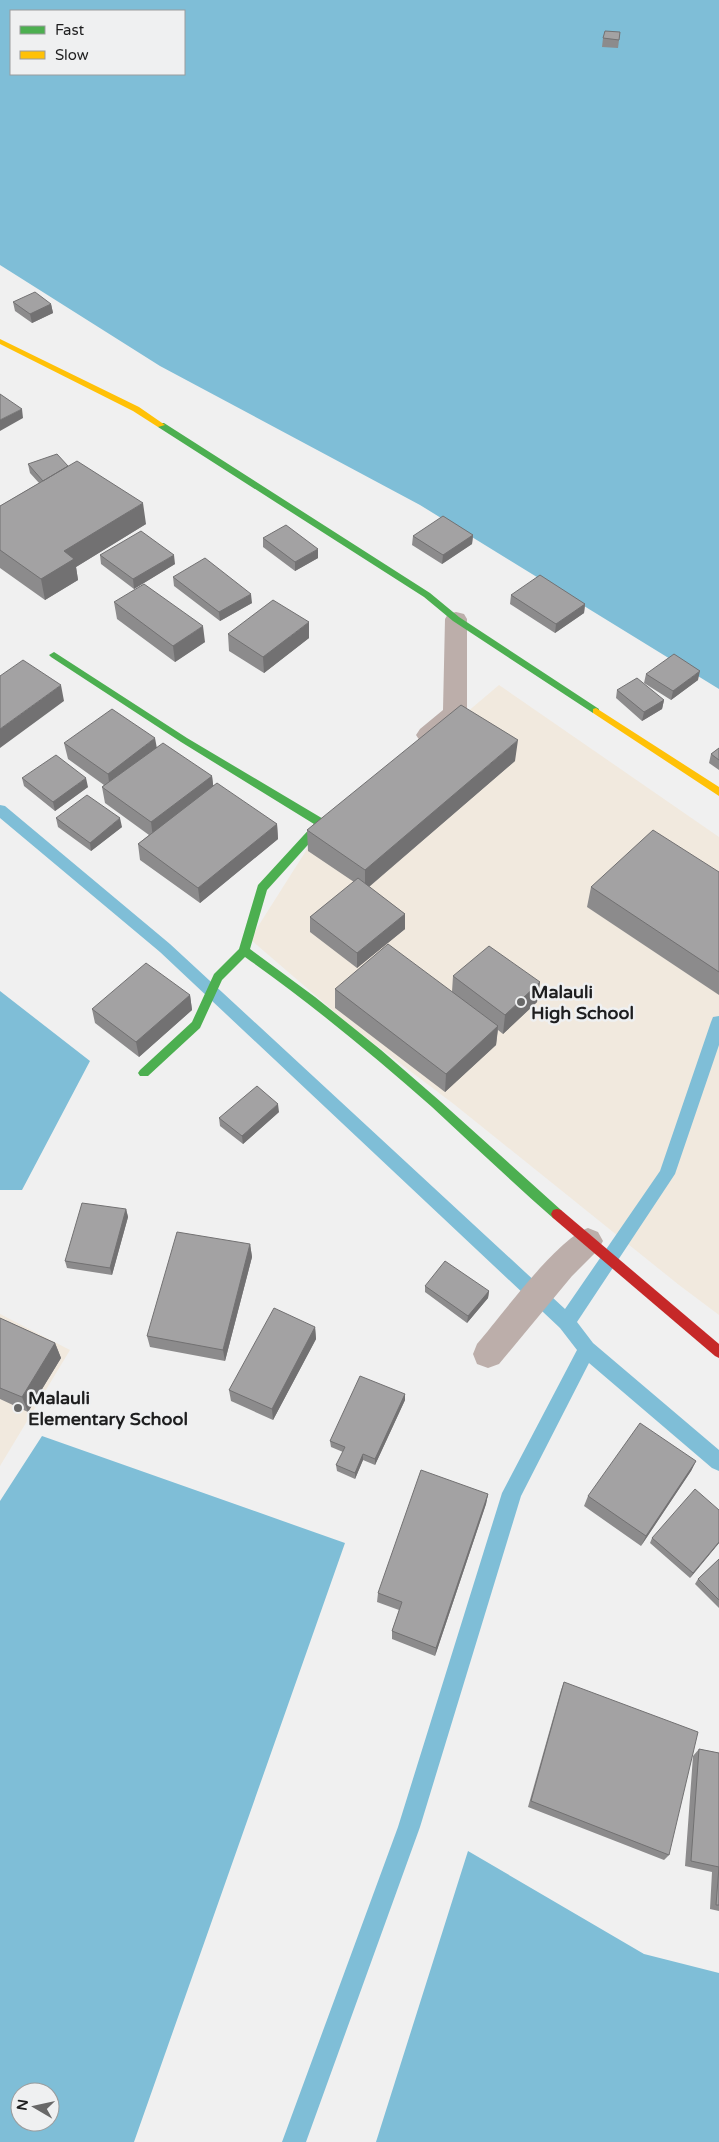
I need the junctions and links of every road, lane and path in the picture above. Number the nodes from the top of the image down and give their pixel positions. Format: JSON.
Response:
{"nodes":[{"id":1,"x":0,"y":341,"type":"edge"},
{"id":2,"x":456,"y":619,"type":"junction"},
{"id":3,"x":54,"y":655,"type":"dead end"},
{"id":4,"x":410,"y":750,"type":"edge"},
{"id":5,"x":719,"y":792,"type":"edge"},
{"id":6,"x":244,"y":951,"type":"junction"},
{"id":7,"x":144,"y":1073,"type":"dead end"},
{"id":8,"x":594,"y":1246,"type":"junction"},
{"id":9,"x":719,"y":1352,"type":"edge"},
{"id":10,"x":488,"y":1354,"type":"dead end"}],
"edges":[{"from":1,"to":2,"type":"street"},
{"from":2,"to":4,"type":"street"},
{"from":2,"to":5,"type":"street"},
{"from":3,"to":6,"type":"street"},
{"from":6,"to":7,"type":"street"},
{"from":6,"to":8,"type":"street"},
{"from":8,"to":9,"type":"street"},
{"from":8,"to":10,"type":"street"}]}
